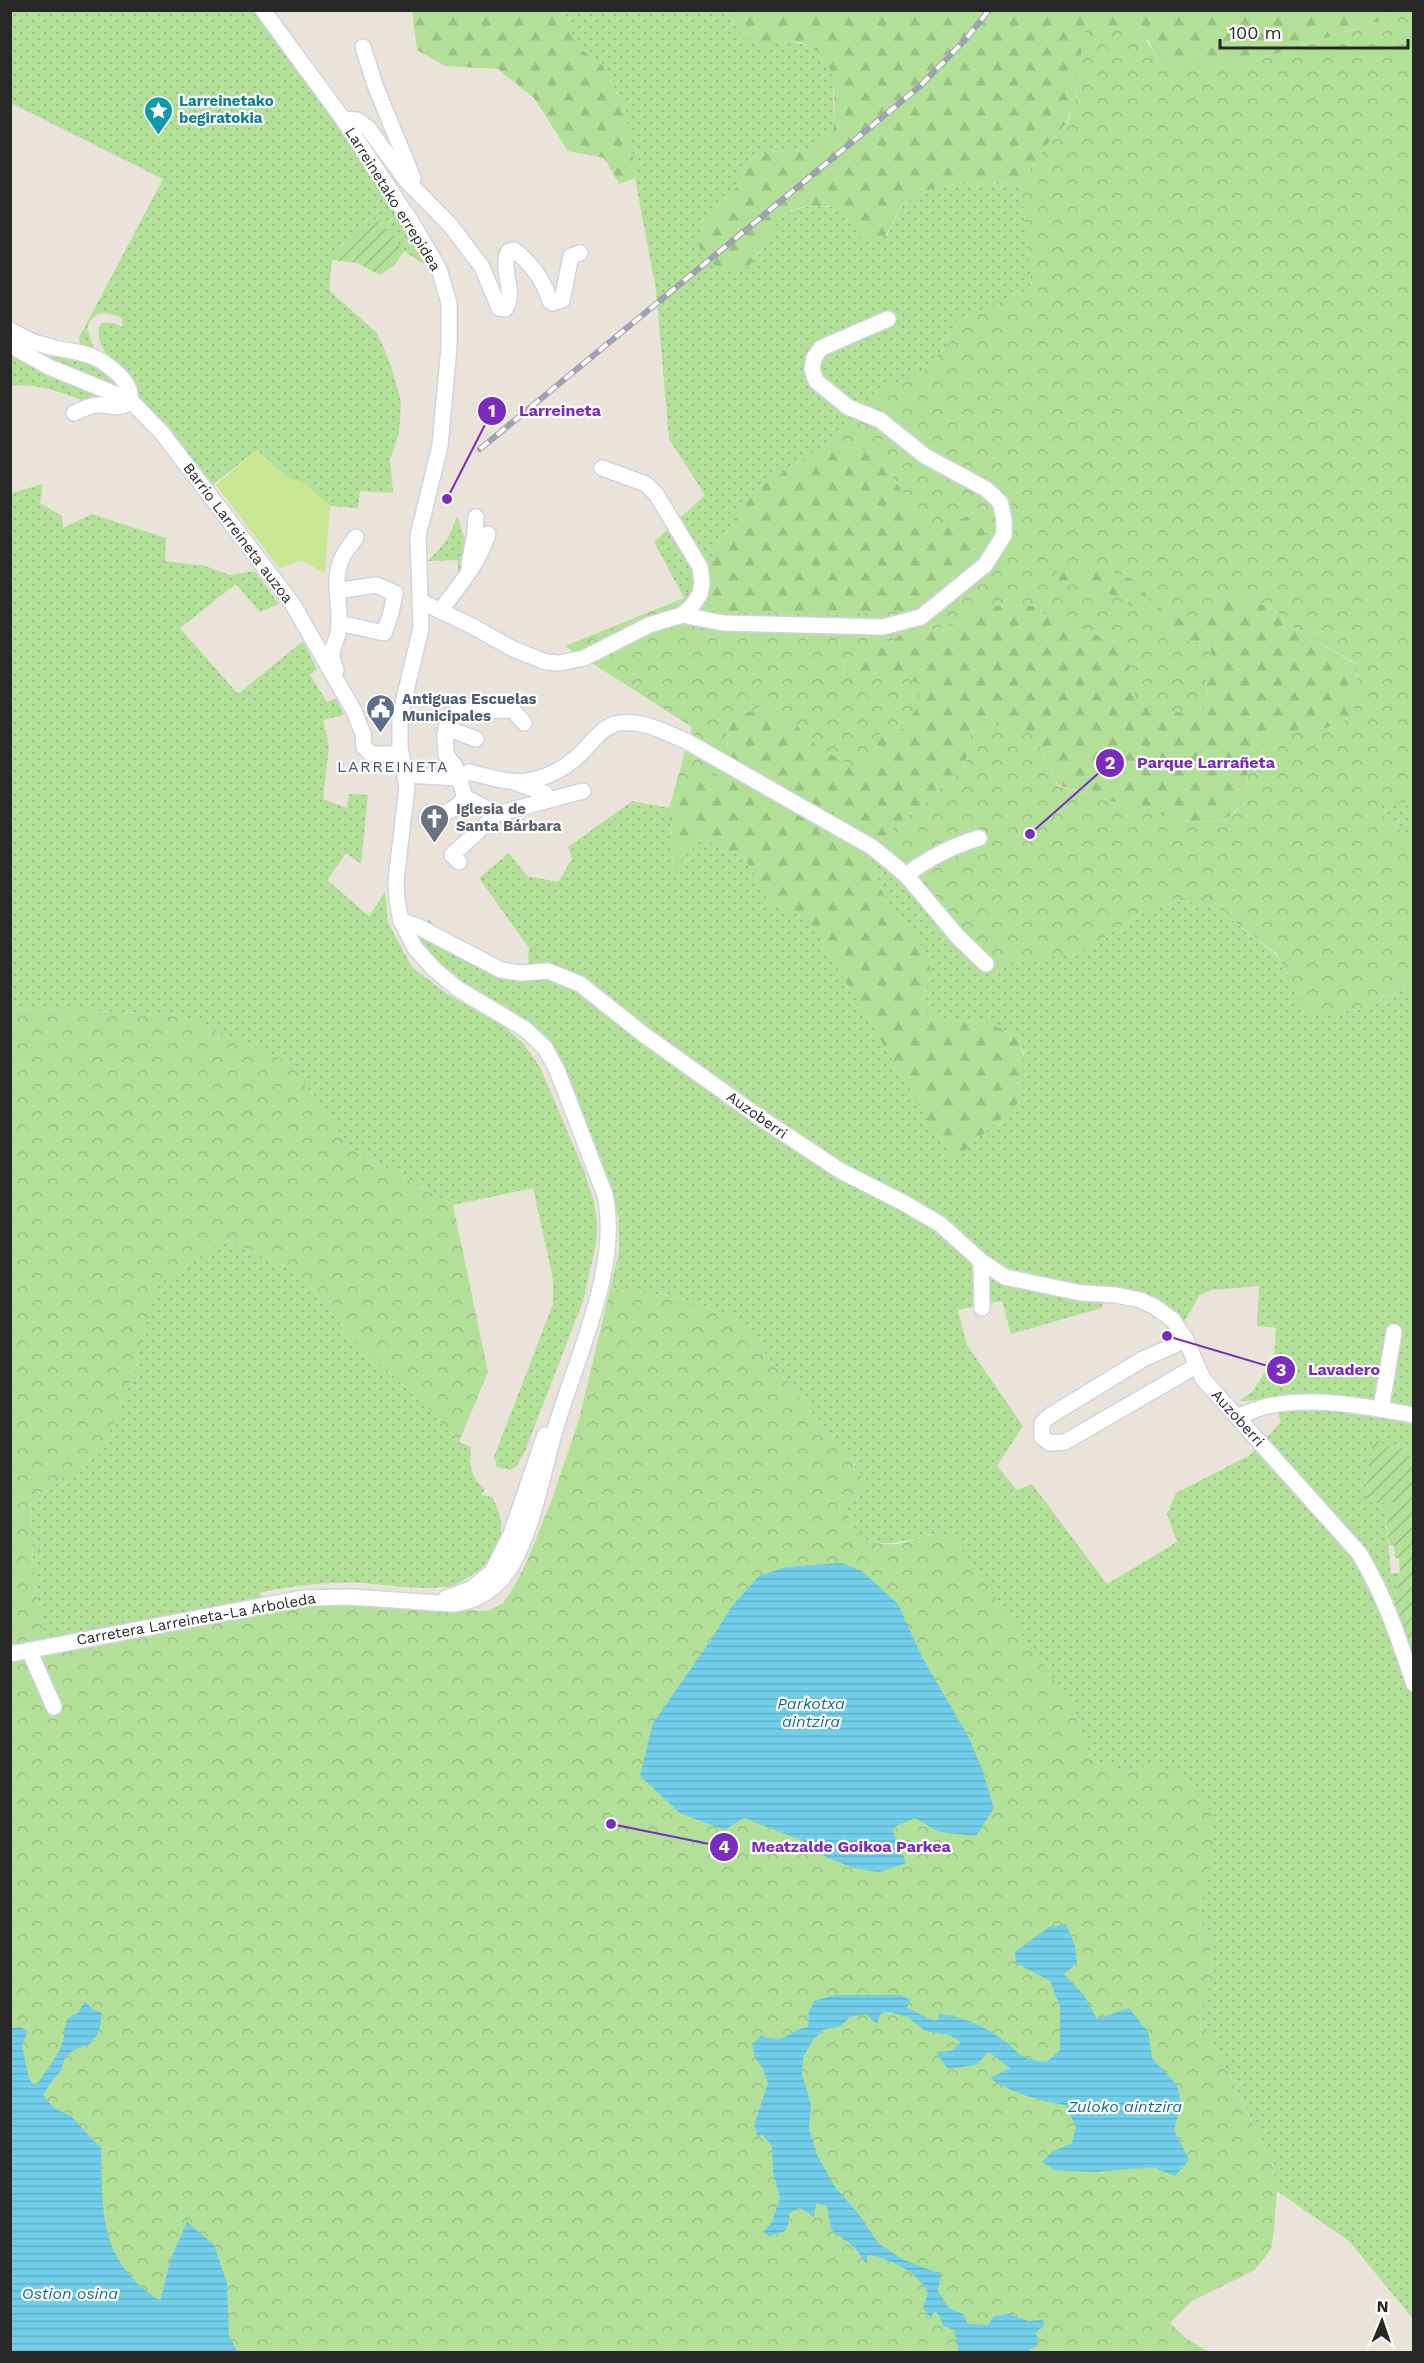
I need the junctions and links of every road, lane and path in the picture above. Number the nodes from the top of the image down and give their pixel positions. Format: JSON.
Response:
{"nodes":[{"id":1,"x":263,"y":10,"type":"edge"},
{"id":2,"x":363,"y":47,"type":"dead end"},
{"id":3,"x":343,"y":119,"type":"junction"},
{"id":4,"x":423,"y":199,"type":"junction"},
{"id":5,"x":579,"y":253,"type":"dead end"},
{"id":6,"x":888,"y":319,"type":"dead end"},
{"id":7,"x":10,"y":330,"type":"edge"},
{"id":8,"x":10,"y":345,"type":"edge"},
{"id":9,"x":130,"y":400,"type":"junction"},
{"id":10,"x":74,"y":413,"type":"dead end"},
{"id":11,"x":602,"y":468,"type":"dead end"},
{"id":12,"x":476,"y":517,"type":"dead end"},
{"id":13,"x":488,"y":534,"type":"dead end"},
{"id":14,"x":356,"y":537,"type":"dead end"},
{"id":15,"x":467,"y":576,"type":"junction"},
{"id":16,"x":337,"y":591,"type":"junction"},
{"id":17,"x":422,"y":602,"type":"junction"},
{"id":18,"x":440,"y":611,"type":"junction"},
{"id":19,"x":682,"y":615,"type":"junction"},
{"id":20,"x":339,"y":622,"type":"junction"},
{"id":21,"x":333,"y":676,"type":"junction"},
{"id":22,"x":524,"y":723,"type":"dead end"},
{"id":23,"x":446,"y":728,"type":"junction"},
{"id":24,"x":476,"y":739,"type":"dead end"},
{"id":25,"x":401,"y":754,"type":"junction"},
{"id":26,"x":405,"y":775,"type":"junction"},
{"id":27,"x":459,"y":778,"type":"junction"},
{"id":28,"x":511,"y":782,"type":"junction"},
{"id":29,"x":583,"y":790,"type":"dead end"},
{"id":30,"x":465,"y":797,"type":"junction"},
{"id":31,"x":548,"y":800,"type":"junction"},
{"id":32,"x":497,"y":814,"type":"junction"},
{"id":33,"x":426,"y":820,"type":"dead end"},
{"id":34,"x":979,"y":838,"type":"dead end"},
{"id":35,"x":459,"y":862,"type":"dead end"},
{"id":36,"x":906,"y":875,"type":"junction"},
{"id":37,"x":401,"y":921,"type":"junction"},
{"id":38,"x":986,"y":964,"type":"dead end"},
{"id":39,"x":981,"y":1261,"type":"junction"},
{"id":40,"x":982,"y":1308,"type":"dead end"},
{"id":41,"x":1394,"y":1332,"type":"dead end"},
{"id":42,"x":1186,"y":1340,"type":"junction"},
{"id":43,"x":1196,"y":1366,"type":"junction"},
{"id":44,"x":1381,"y":1409,"type":"junction"},
{"id":45,"x":1413,"y":1415,"type":"edge"},
{"id":46,"x":1238,"y":1417,"type":"junction"},
{"id":47,"x":29,"y":1650,"type":"junction"},
{"id":48,"x":10,"y":1654,"type":"edge"},
{"id":49,"x":1413,"y":1684,"type":"edge"},
{"id":50,"x":54,"y":1707,"type":"dead end"}],
"edges":[{"from":1,"to":3,"type":"street","name":"Larreinetako errepidea"},
{"from":2,"to":4,"type":"street"},
{"from":3,"to":4,"type":"street"},
{"from":3,"to":17,"type":"street","name":"Larreinetako errepidea"},
{"from":4,"to":5,"type":"street"},
{"from":6,"to":19,"type":"street"},
{"from":7,"to":9,"type":"street"},
{"from":8,"to":9,"type":"street"},
{"from":9,"to":10,"type":"street"},
{"from":9,"to":21,"type":"street","name":"Barrio Larreineta auzoa"},
{"from":11,"to":19,"type":"street"},
{"from":12,"to":15,"type":"street"},
{"from":13,"to":15,"type":"street"},
{"from":14,"to":16,"type":"street","name":"Barrio Larreineta auzoa"},
{"from":15,"to":18,"type":"street"},
{"from":16,"to":20,"type":"street","name":"Barrio Larreineta auzoa"},
{"from":16,"to":20,"type":"street"},
{"from":17,"to":18,"type":"street"},
{"from":17,"to":25,"type":"street"},
{"from":18,"to":19,"type":"street"},
{"from":20,"to":21,"type":"street","name":"Barrio Larreineta auzoa"},
{"from":21,"to":25,"type":"street","name":"Barrio Larreineta auzoa"},
{"from":22,"to":23,"type":"street"},
{"from":23,"to":24,"type":"street"},
{"from":23,"to":27,"type":"street"},
{"from":25,"to":26,"type":"street"},
{"from":26,"to":27,"type":"street"},
{"from":26,"to":37,"type":"street"},
{"from":27,"to":28,"type":"street"},
{"from":27,"to":30,"type":"street"},
{"from":28,"to":31,"type":"street"},
{"from":28,"to":36,"type":"street"},
{"from":29,"to":31,"type":"street"},
{"from":30,"to":32,"type":"street"},
{"from":30,"to":33,"type":"street"},
{"from":31,"to":32,"type":"street"},
{"from":32,"to":35,"type":"street"},
{"from":34,"to":36,"type":"street"},
{"from":36,"to":38,"type":"street"},
{"from":37,"to":39,"type":"street","name":"Auzoberri"},
{"from":37,"to":47,"type":"street","name":"Carretera Larreineta-La Arboleda"},
{"from":39,"to":40,"type":"street"},
{"from":39,"to":42,"type":"street","name":"Auzoberri"},
{"from":41,"to":44,"type":"street"},
{"from":42,"to":43,"type":"street","name":"Auzoberri"},
{"from":42,"to":43,"type":"street"},
{"from":43,"to":46,"type":"street","name":"Auzoberri"},
{"from":44,"to":45,"type":"street"},
{"from":44,"to":46,"type":"street"},
{"from":46,"to":49,"type":"street","name":"Auzoberri"},
{"from":47,"to":48,"type":"street","name":"Carretera Larreineta-La Arboleda"},
{"from":47,"to":50,"type":"street"}]}
